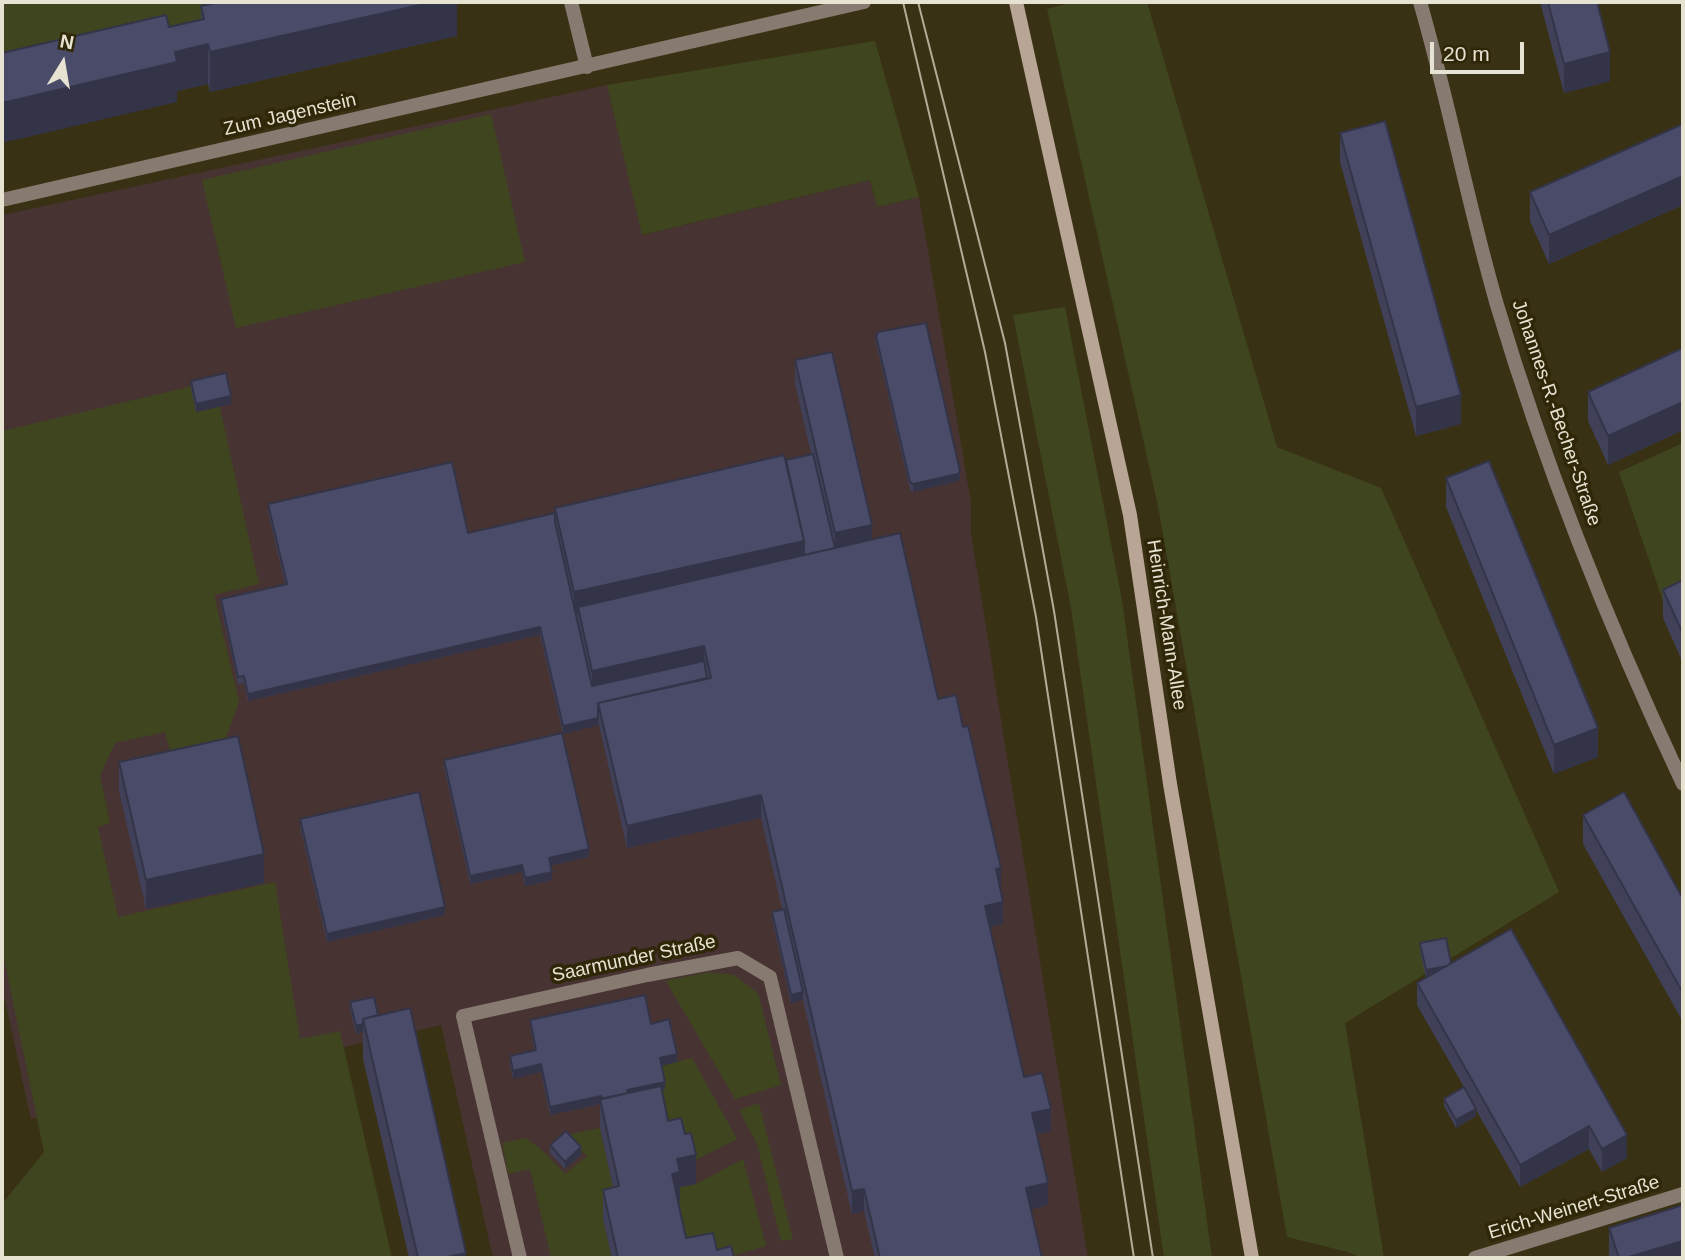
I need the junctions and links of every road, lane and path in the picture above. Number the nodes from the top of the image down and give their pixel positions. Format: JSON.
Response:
{"nodes":[{"id":1,"x":572,"y":2,"type":"edge"},
{"id":2,"x":864,"y":2,"type":"edge"},
{"id":3,"x":1016,"y":2,"type":"edge"},
{"id":4,"x":1420,"y":2,"type":"edge"},
{"id":5,"x":587,"y":67,"type":"junction"},
{"id":6,"x":2,"y":200,"type":"edge"},
{"id":7,"x":1683,"y":784,"type":"edge"},
{"id":8,"x":1683,"y":1194,"type":"edge"},
{"id":9,"x":520,"y":1258,"type":"edge"},
{"id":10,"x":837,"y":1258,"type":"edge"},
{"id":11,"x":1252,"y":1258,"type":"edge"},
{"id":12,"x":1475,"y":1258,"type":"edge"}],
"edges":[{"from":1,"to":5,"type":"street"},
{"from":2,"to":5,"type":"street"},
{"from":3,"to":11,"type":"main road","name":"Heinrich-Mann-Allee"},
{"from":4,"to":7,"type":"street","name":"Johannes-R.-Becher-Straße"},
{"from":5,"to":6,"type":"street","name":"Zum Jagenstein"},
{"from":8,"to":12,"type":"street","name":"Erich-Weinert-Straße"},
{"from":9,"to":10,"type":"street","name":"Saarmunder Straße"}]}
